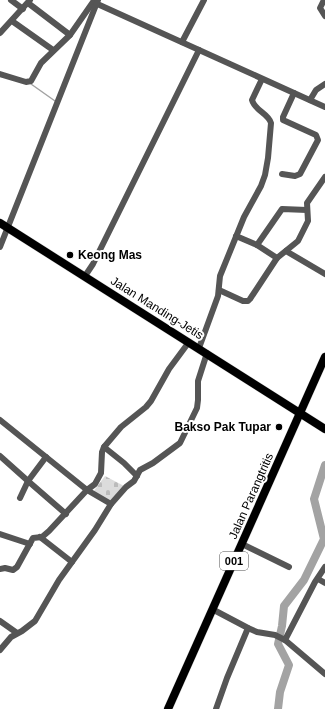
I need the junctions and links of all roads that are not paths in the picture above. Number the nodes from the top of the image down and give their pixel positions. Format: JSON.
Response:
{"nodes":[{"id":1,"x":11,"y":0,"type":"edge"},
{"id":2,"x":204,"y":0,"type":"edge"},
{"id":3,"x":324,"y":0,"type":"edge"},
{"id":4,"x":29,"y":2,"type":"edge"},
{"id":5,"x":97,"y":2,"type":"edge"},
{"id":6,"x":23,"y":9,"type":"junction"},
{"id":7,"x":325,"y":16,"type":"edge"},
{"id":8,"x":12,"y":21,"type":"junction"},
{"id":9,"x":0,"y":23,"type":"edge"},
{"id":10,"x":6,"y":27,"type":"junction"},
{"id":11,"x":0,"y":33,"type":"edge"},
{"id":12,"x":70,"y":35,"type":"junction"},
{"id":13,"x":182,"y":42,"type":"junction"},
{"id":14,"x":53,"y":50,"type":"junction"},
{"id":15,"x":199,"y":50,"type":"junction"},
{"id":16,"x":0,"y":74,"type":"edge"},
{"id":17,"x":262,"y":79,"type":"junction"},
{"id":18,"x":325,"y":84,"type":"edge"},
{"id":19,"x":294,"y":93,"type":"junction"},
{"id":20,"x":310,"y":100,"type":"junction"},
{"id":21,"x":325,"y":107,"type":"edge"},
{"id":22,"x":282,"y":174,"type":"dead end"},
{"id":23,"x":325,"y":177,"type":"edge"},
{"id":24,"x":307,"y":210,"type":"junction"},
{"id":25,"x":0,"y":223,"type":"edge"},
{"id":26,"x":8,"y":228,"type":"junction"},
{"id":27,"x":236,"y":236,"type":"junction"},
{"id":28,"x":257,"y":245,"type":"junction"},
{"id":29,"x":0,"y":247,"type":"edge"},
{"id":30,"x":286,"y":251,"type":"junction"},
{"id":31,"x":277,"y":258,"type":"junction"},
{"id":32,"x":325,"y":274,"type":"edge"},
{"id":33,"x":85,"y":276,"type":"junction"},
{"id":34,"x":219,"y":290,"type":"junction"},
{"id":35,"x":189,"y":342,"type":"junction"},
{"id":36,"x":199,"y":348,"type":"junction"},
{"id":37,"x":207,"y":353,"type":"junction"},
{"id":38,"x":324,"y":360,"type":"edge"},
{"id":39,"x":301,"y":413,"type":"junction"},
{"id":40,"x":0,"y":420,"type":"edge"},
{"id":41,"x":325,"y":429,"type":"edge"},
{"id":42,"x":104,"y":447,"type":"junction"},
{"id":43,"x":0,"y":456,"type":"edge"},
{"id":44,"x":46,"y":457,"type":"junction"},
{"id":45,"x":137,"y":476,"type":"junction"},
{"id":46,"x":28,"y":481,"type":"junction"},
{"id":47,"x":87,"y":490,"type":"junction"},
{"id":48,"x":20,"y":498,"type":"dead end"},
{"id":49,"x":111,"y":504,"type":"junction"},
{"id":50,"x":66,"y":514,"type":"junction"},
{"id":51,"x":0,"y":534,"type":"edge"},
{"id":52,"x":40,"y":537,"type":"junction"},
{"id":53,"x":30,"y":544,"type":"junction"},
{"id":54,"x":242,"y":544,"type":"junction"},
{"id":55,"x":72,"y":562,"type":"junction"},
{"id":56,"x":290,"y":567,"type":"dead end"},
{"id":57,"x":325,"y":567,"type":"edge"},
{"id":58,"x":0,"y":569,"type":"edge"},
{"id":59,"x":318,"y":579,"type":"junction"},
{"id":60,"x":325,"y":582,"type":"edge"},
{"id":61,"x":212,"y":609,"type":"junction"},
{"id":62,"x":0,"y":621,"type":"edge"},
{"id":63,"x":248,"y":628,"type":"junction"},
{"id":64,"x":17,"y":633,"type":"junction"},
{"id":65,"x":285,"y":640,"type":"junction"},
{"id":66,"x":0,"y":650,"type":"edge"},
{"id":67,"x":325,"y":674,"type":"edge"},
{"id":68,"x":168,"y":709,"type":"edge"},
{"id":69,"x":216,"y":709,"type":"edge"}],
"edges":[{"from":1,"to":6,"type":"street"},
{"from":2,"to":13,"type":"street"},
{"from":3,"to":7,"type":"street"},
{"from":4,"to":6,"type":"street"},
{"from":4,"to":12,"type":"street"},
{"from":5,"to":12,"type":"street"},
{"from":5,"to":13,"type":"street"},
{"from":5,"to":26,"type":"street"},
{"from":6,"to":8,"type":"street"},
{"from":8,"to":10,"type":"street"},
{"from":8,"to":14,"type":"street"},
{"from":9,"to":10,"type":"street"},
{"from":10,"to":11,"type":"street"},
{"from":12,"to":14,"type":"street"},
{"from":13,"to":15,"type":"street"},
{"from":14,"to":16,"type":"street"},
{"from":15,"to":17,"type":"street"},
{"from":15,"to":33,"type":"street"},
{"from":17,"to":19,"type":"street"},
{"from":17,"to":27,"type":"street"},
{"from":18,"to":20,"type":"street"},
{"from":19,"to":20,"type":"street"},
{"from":19,"to":22,"type":"street"},
{"from":20,"to":21,"type":"street"},
{"from":23,"to":24,"type":"street"},
{"from":24,"to":28,"type":"street"},
{"from":24,"to":30,"type":"street"},
{"from":25,"to":26,"type":"main road","name":"Jalan Manding-Jetis"},
{"from":26,"to":29,"type":"street"},
{"from":26,"to":33,"type":"main road","name":"Jalan Manding-Jetis"},
{"from":27,"to":28,"type":"street"},
{"from":27,"to":34,"type":"street"},
{"from":28,"to":31,"type":"street"},
{"from":30,"to":31,"type":"street"},
{"from":30,"to":32,"type":"street"},
{"from":31,"to":34,"type":"street"},
{"from":33,"to":35,"type":"main road","name":"Jalan Manding-Jetis"},
{"from":34,"to":36,"type":"street"},
{"from":35,"to":36,"type":"main road","name":"Jalan Manding-Jetis"},
{"from":35,"to":42,"type":"street"},
{"from":36,"to":37,"type":"main road","name":"Jalan Manding-Jetis"},
{"from":37,"to":39,"type":"main road","name":"Jalan Manding-Jetis"},
{"from":37,"to":45,"type":"street"},
{"from":38,"to":39,"type":"main road","name":"Jalan Parangtritis","number":"001"},
{"from":39,"to":41,"type":"main road","name":"Jalan Manding-Jetis"},
{"from":39,"to":54,"type":"main road","name":"Jalan Parangtritis","number":"001"},
{"from":40,"to":44,"type":"street"},
{"from":42,"to":45,"type":"street"},
{"from":42,"to":47,"type":"street"},
{"from":43,"to":46,"type":"street"},
{"from":44,"to":46,"type":"street"},
{"from":44,"to":47,"type":"street"},
{"from":45,"to":49,"type":"street"},
{"from":46,"to":48,"type":"street"},
{"from":46,"to":50,"type":"street"},
{"from":47,"to":49,"type":"street"},
{"from":47,"to":50,"type":"street"},
{"from":49,"to":55,"type":"street"},
{"from":50,"to":52,"type":"street"},
{"from":51,"to":53,"type":"street"},
{"from":52,"to":53,"type":"street"},
{"from":52,"to":55,"type":"street"},
{"from":53,"to":58,"type":"street"},
{"from":54,"to":56,"type":"street"},
{"from":54,"to":61,"type":"main road","name":"Jalan Parangtritis","number":"001"},
{"from":55,"to":64,"type":"street"},
{"from":57,"to":59,"type":"street"},
{"from":59,"to":60,"type":"street"},
{"from":59,"to":65,"type":"street"},
{"from":61,"to":63,"type":"street"},
{"from":61,"to":68,"type":"main road","name":"Jalan Parangtritis","number":"001"},
{"from":62,"to":64,"type":"street"},
{"from":63,"to":65,"type":"street"},
{"from":63,"to":69,"type":"street"},
{"from":64,"to":66,"type":"street"},
{"from":65,"to":67,"type":"street"}]}
